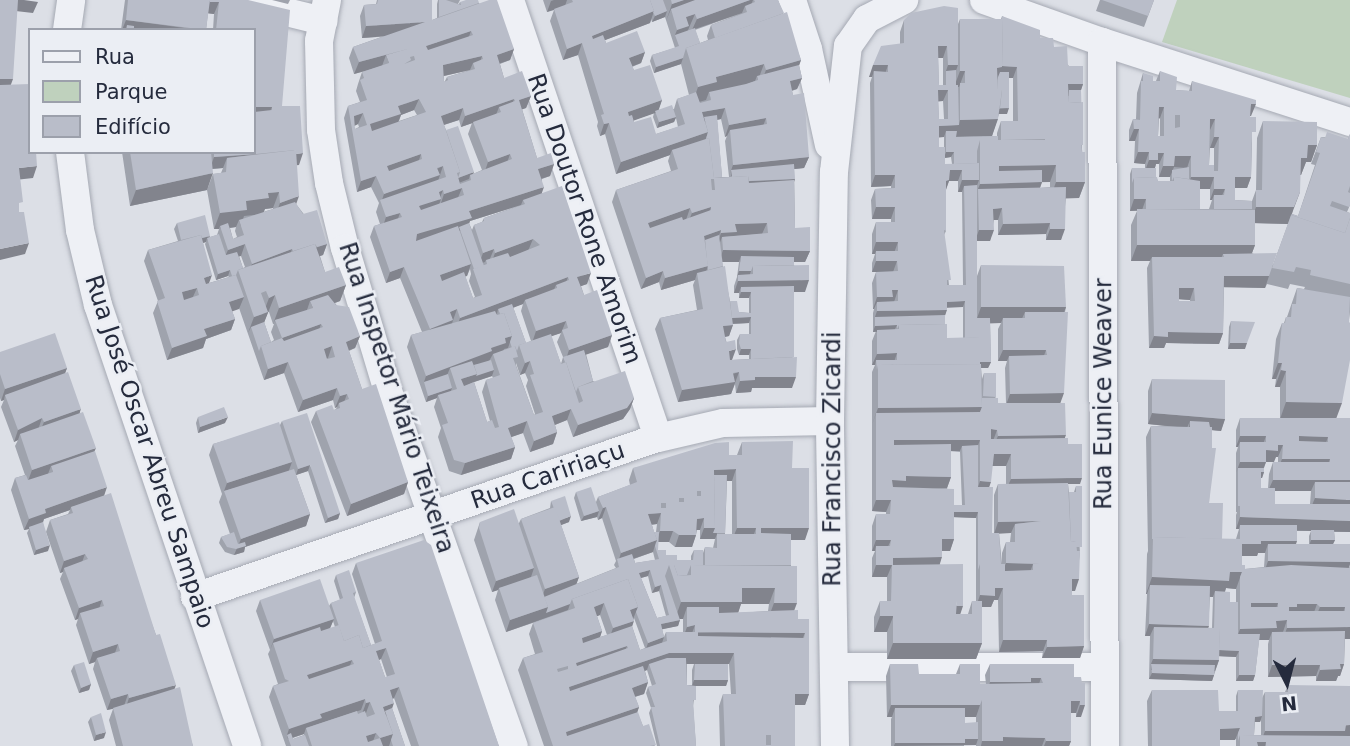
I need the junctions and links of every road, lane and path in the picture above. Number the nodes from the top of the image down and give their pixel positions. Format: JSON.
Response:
{"nodes":[{"id":1,"x":71,"y":0,"type":"edge"},
{"id":2,"x":237,"y":0,"type":"edge"},
{"id":3,"x":510,"y":0,"type":"edge"},
{"id":4,"x":792,"y":0,"type":"edge"},
{"id":5,"x":904,"y":0,"type":"edge"},
{"id":6,"x":984,"y":0,"type":"edge"},
{"id":7,"x":325,"y":10,"type":"edge"},
{"id":8,"x":67,"y":28,"type":"edge"},
{"id":9,"x":1102,"y":42,"type":"junction"},
{"id":10,"x":1350,"y":122,"type":"edge"},
{"id":11,"x":70,"y":154,"type":"edge"},
{"id":12,"x":834,"y":172,"type":"junction"},
{"id":13,"x":830,"y":421,"type":"junction"},
{"id":14,"x":658,"y":438,"type":"junction"},
{"id":15,"x":433,"y":515,"type":"junction"},
{"id":16,"x":195,"y":597,"type":"junction"},
{"id":17,"x":834,"y":667,"type":"junction"},
{"id":18,"x":1105,"y":667,"type":"junction"},
{"id":19,"x":246,"y":745,"type":"edge"},
{"id":20,"x":514,"y":746,"type":"edge"},
{"id":21,"x":835,"y":746,"type":"edge"},
{"id":22,"x":1105,"y":746,"type":"edge"}],
"edges":[{"from":1,"to":8,"type":"street"},
{"from":2,"to":7,"type":"street"},
{"from":3,"to":14,"type":"street","name":"Rua Doutor Rone Amorim"},
{"from":4,"to":12,"type":"street","name":"Rua Francisco Zicardi"},
{"from":5,"to":12,"type":"street","name":"Rua Francisco Zicardi"},
{"from":6,"to":9,"type":"street"},
{"from":7,"to":15,"type":"street","name":"Rua Inspetor Mário Teixeira"},
{"from":9,"to":10,"type":"street"},
{"from":9,"to":18,"type":"street","name":"Rua Eunice Weaver"},
{"from":11,"to":16,"type":"street","name":"Rua José Oscar Abreu Sampaio"},
{"from":12,"to":13,"type":"street","name":"Rua Francisco Zicardi"},
{"from":13,"to":14,"type":"street","name":"Rua Caririaçu"},
{"from":13,"to":17,"type":"street","name":"Rua Francisco Zicardi"},
{"from":14,"to":15,"type":"street","name":"Rua Caririaçu"},
{"from":15,"to":16,"type":"street","name":"Rua Caririaçu"},
{"from":15,"to":20,"type":"street","name":"Rua Inspetor Mário Teixeira"},
{"from":16,"to":19,"type":"street","name":"Rua José Oscar Abreu Sampaio"},
{"from":17,"to":18,"type":"street"},
{"from":17,"to":21,"type":"street","name":"Rua Francisco Zicardi"},
{"from":18,"to":22,"type":"street","name":"Rua Eunice Weaver"}]}
